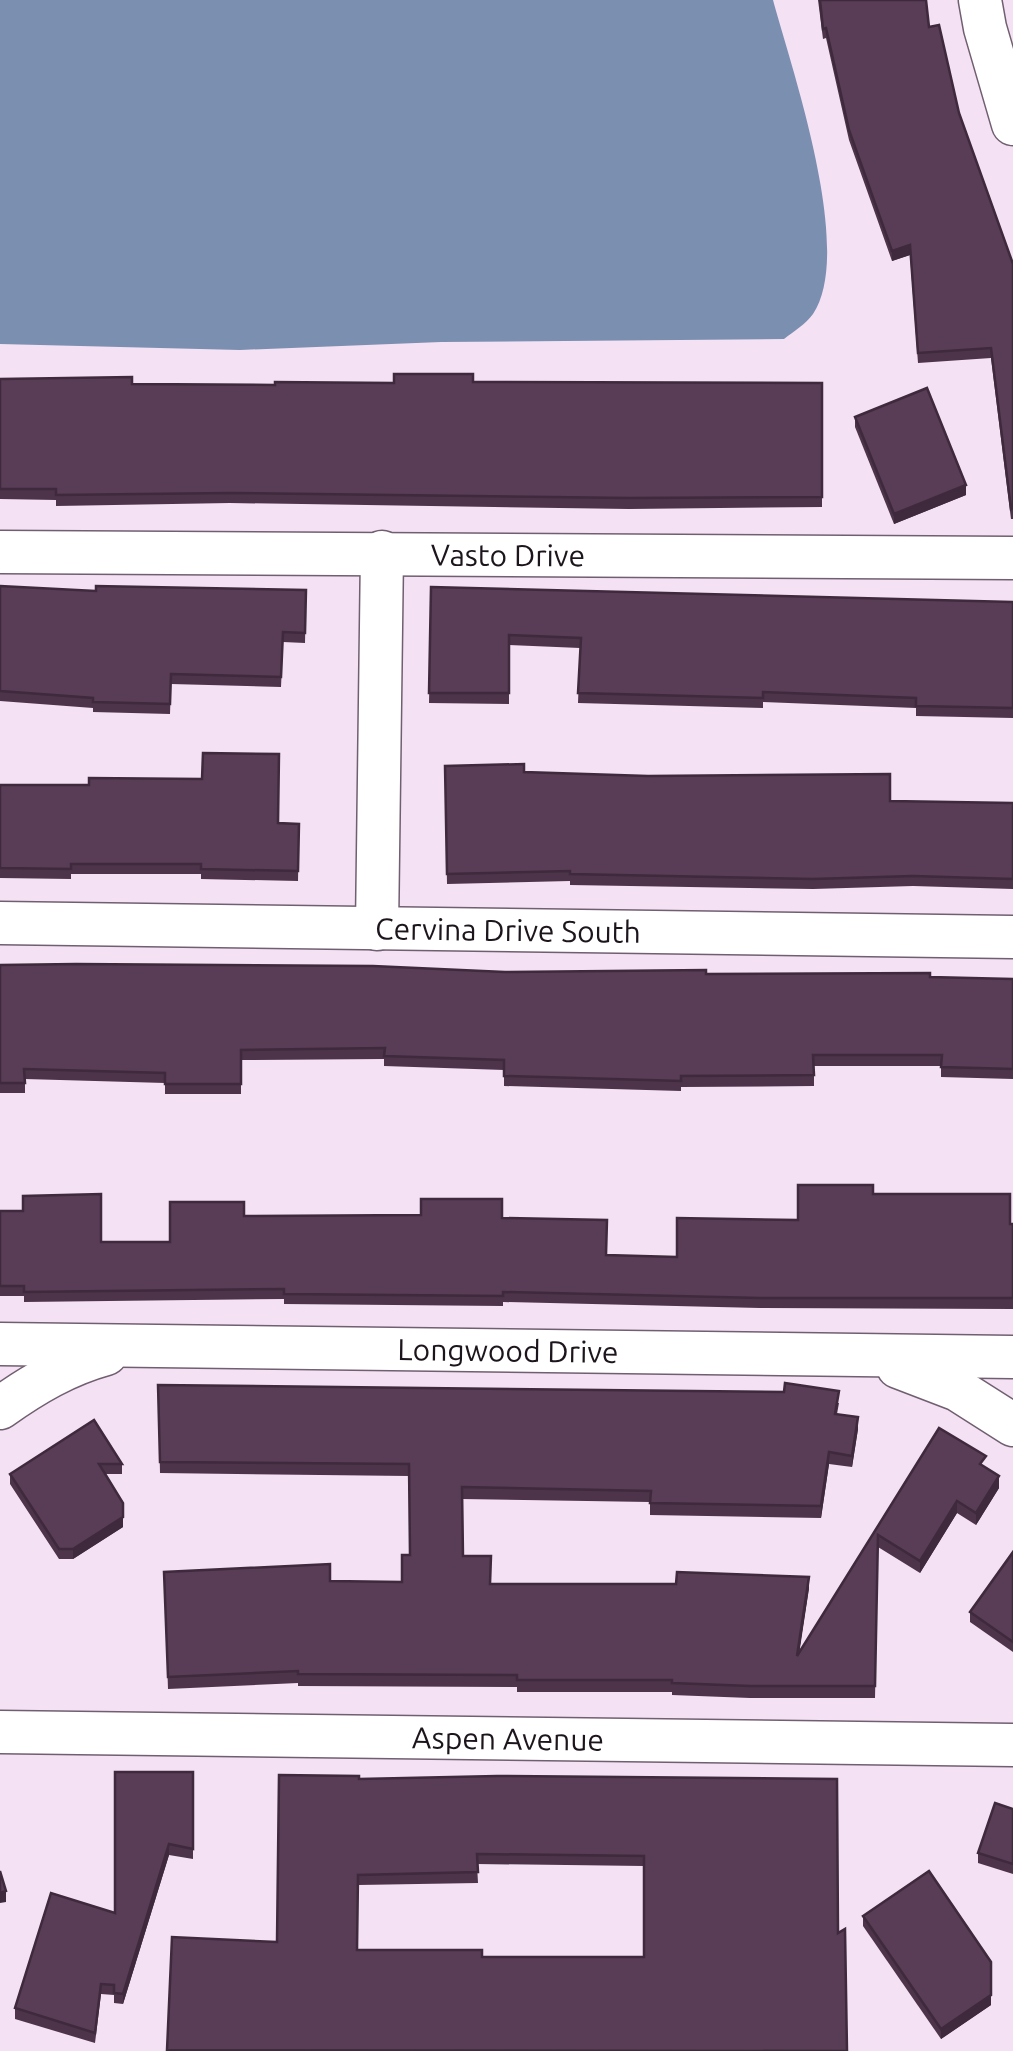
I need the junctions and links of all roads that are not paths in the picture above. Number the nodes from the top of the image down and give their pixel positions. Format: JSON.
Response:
{"nodes":[{"id":1,"x":980,"y":0,"type":"edge"},
{"id":2,"x":1013,"y":124,"type":"edge"},
{"id":3,"x":0,"y":552,"type":"edge"},
{"id":4,"x":382,"y":552,"type":"junction"},
{"id":5,"x":1013,"y":558,"type":"edge"},
{"id":6,"x":0,"y":924,"type":"edge"},
{"id":7,"x":376,"y":929,"type":"junction"},
{"id":8,"x":1013,"y":937,"type":"edge"},
{"id":9,"x":0,"y":1344,"type":"edge"},
{"id":10,"x":140,"y":1344,"type":"junction"},
{"id":11,"x":864,"y":1357,"type":"junction"},
{"id":12,"x":1013,"y":1358,"type":"edge"},
{"id":13,"x":0,"y":1408,"type":"edge"},
{"id":14,"x":1013,"y":1424,"type":"edge"},
{"id":15,"x":0,"y":1732,"type":"edge"},
{"id":16,"x":1013,"y":1744,"type":"edge"}],
"edges":[{"from":1,"to":2,"type":"street"},
{"from":3,"to":4,"type":"street","name":"Vasto Drive"},
{"from":4,"to":5,"type":"street","name":"Vasto Drive"},
{"from":4,"to":7,"type":"street"},
{"from":6,"to":7,"type":"street","name":"Cervina Drive South"},
{"from":7,"to":8,"type":"street","name":"Cervina Drive South"},
{"from":9,"to":10,"type":"street","name":"Longwood Drive"},
{"from":10,"to":11,"type":"street","name":"Longwood Drive"},
{"from":10,"to":13,"type":"street"},
{"from":11,"to":12,"type":"street","name":"Longwood Drive"},
{"from":11,"to":14,"type":"street"},
{"from":15,"to":16,"type":"street","name":"Aspen Avenue"}]}
